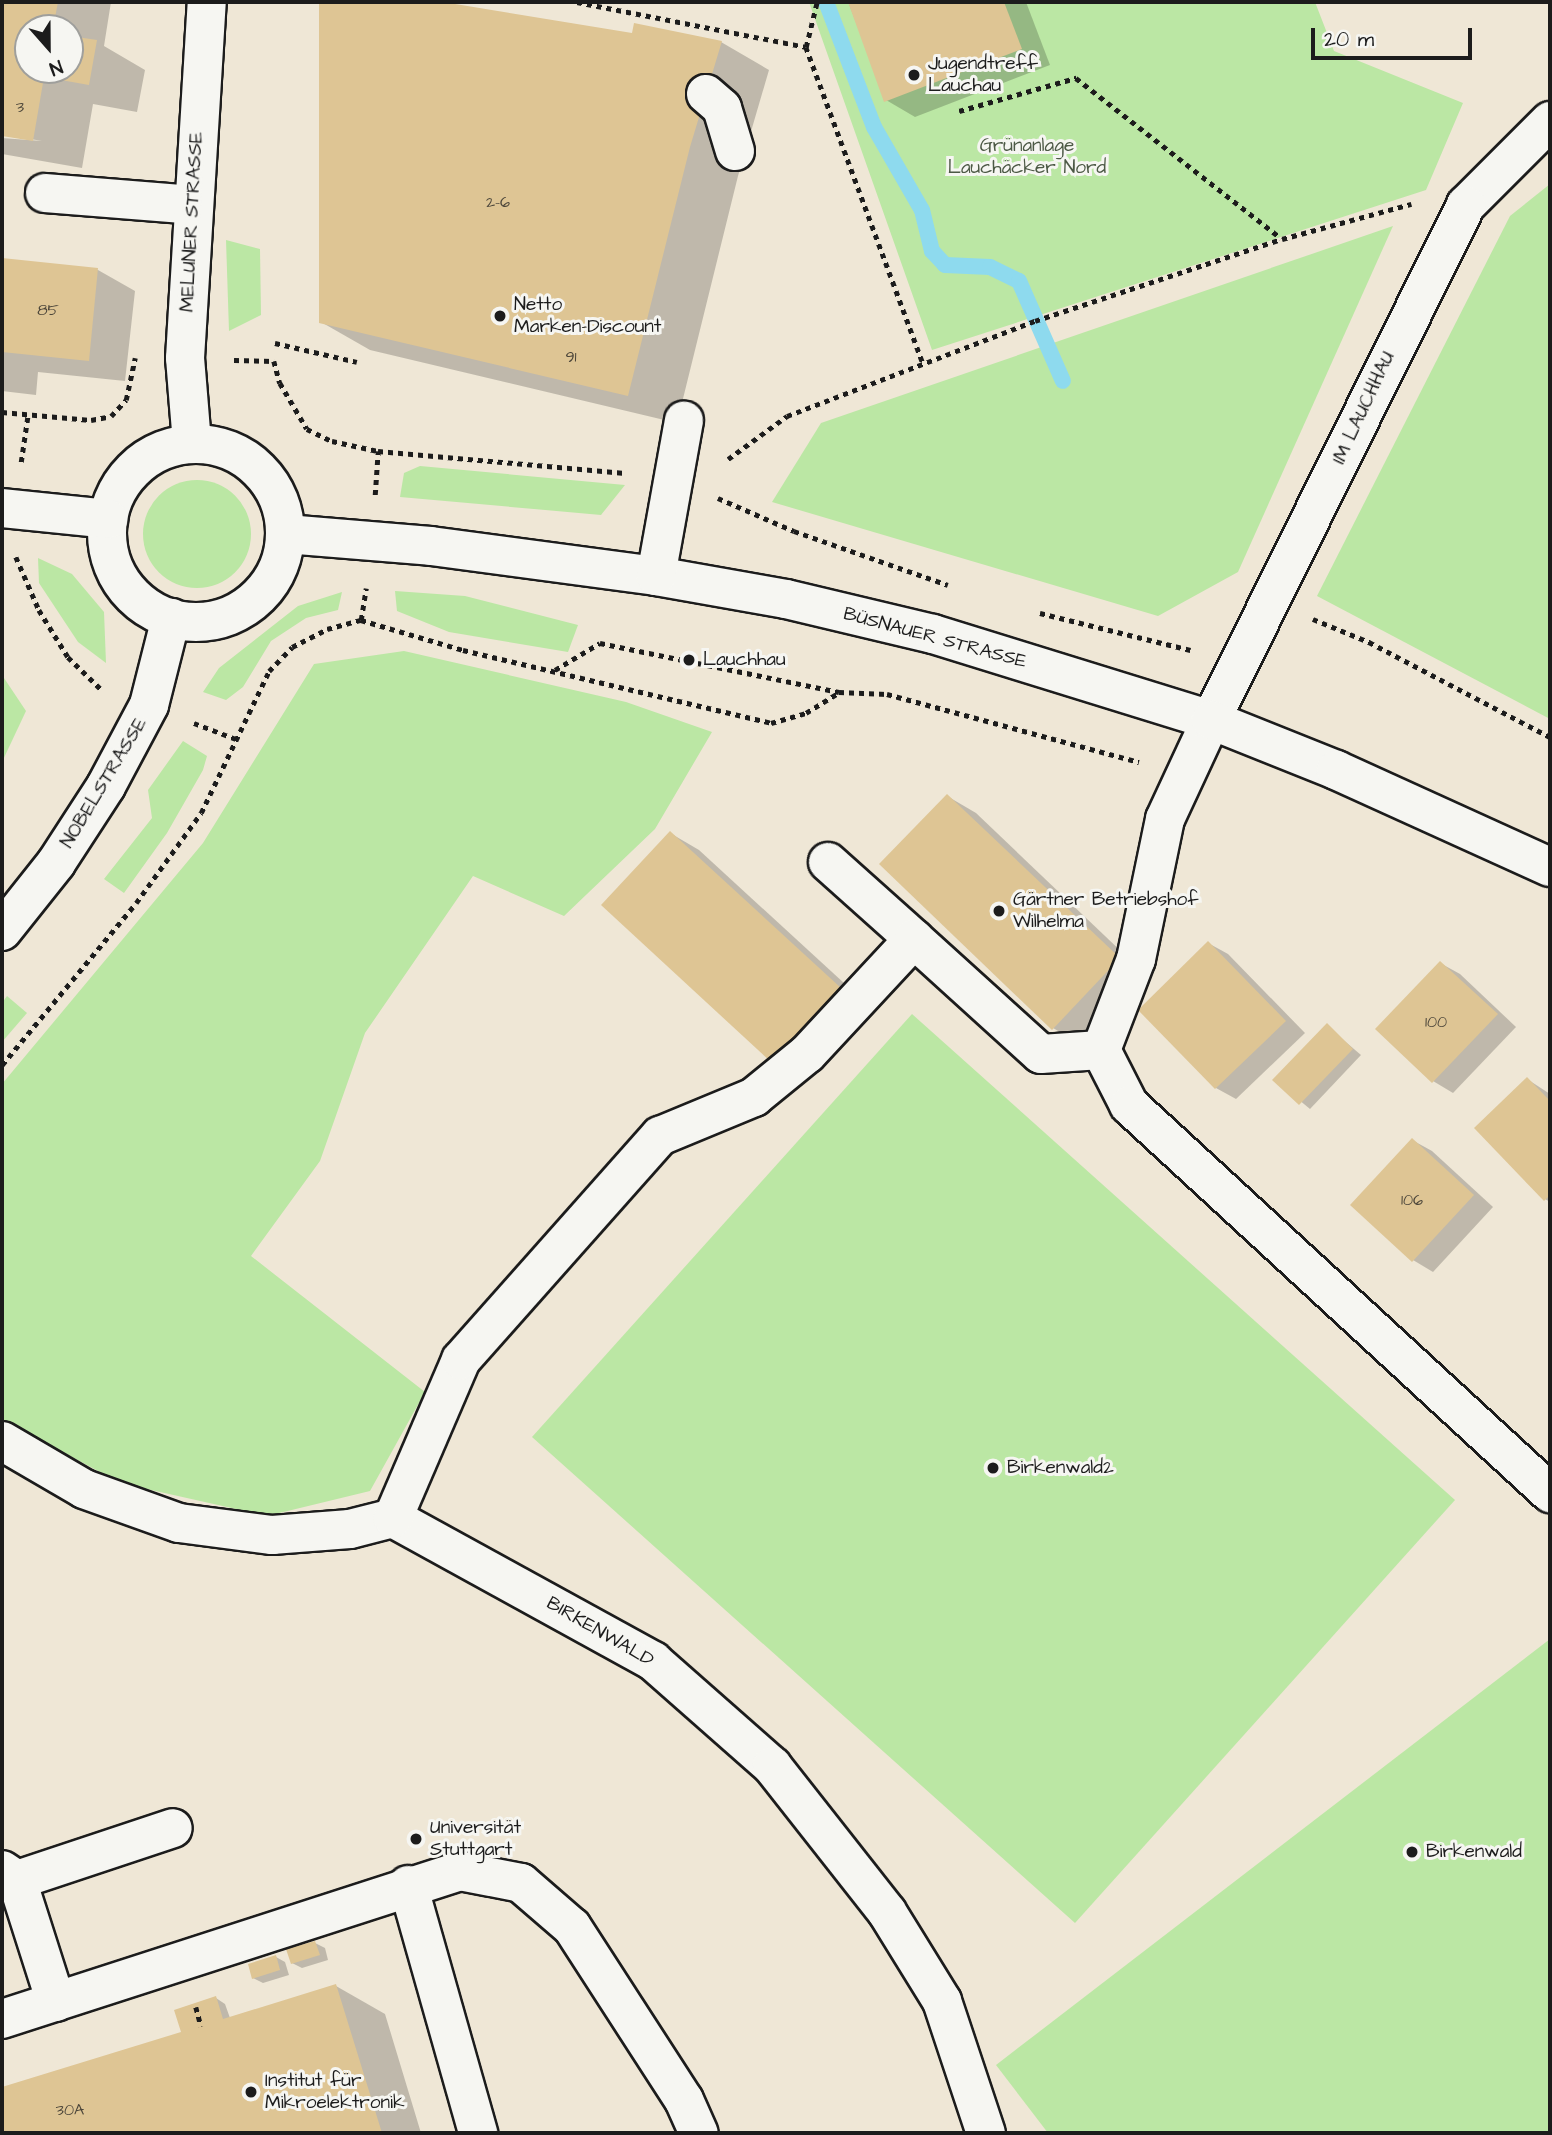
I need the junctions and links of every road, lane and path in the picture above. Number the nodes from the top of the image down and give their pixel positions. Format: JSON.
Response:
{"nodes":[{"id":1,"x":207,"y":2,"type":"edge"},
{"id":2,"x":577,"y":2,"type":"edge"},
{"id":3,"x":817,"y":2,"type":"edge"},
{"id":4,"x":806,"y":47,"type":"junction"},
{"id":5,"x":706,"y":94,"type":"dead end"},
{"id":6,"x":959,"y":111,"type":"dead end"},
{"id":7,"x":1550,"y":121,"type":"edge"},
{"id":8,"x":735,"y":151,"type":"dead end"},
{"id":9,"x":45,"y":193,"type":"dead end"},
{"id":10,"x":193,"y":205,"type":"junction"},
{"id":11,"x":1466,"y":205,"type":"junction"},
{"id":12,"x":1282,"y":239,"type":"junction"},
{"id":13,"x":275,"y":343,"type":"dead end"},
{"id":14,"x":357,"y":362,"type":"dead end"},
{"id":15,"x":923,"y":364,"type":"junction"},
{"id":16,"x":2,"y":412,"type":"edge"},
{"id":17,"x":684,"y":421,"type":"dead end"},
{"id":18,"x":192,"y":443,"type":"junction"},
{"id":19,"x":685,"y":486,"type":"junction"},
{"id":20,"x":8,"y":509,"type":"edge"},
{"id":21,"x":108,"y":519,"type":"junction"},
{"id":22,"x":286,"y":534,"type":"junction"},
{"id":23,"x":369,"y":540,"type":"junction"},
{"id":24,"x":656,"y":576,"type":"junction"},
{"id":25,"x":960,"y":589,"type":"dead end"},
{"id":26,"x":1272,"y":601,"type":"junction"},
{"id":27,"x":1037,"y":612,"type":"dead end"},
{"id":28,"x":171,"y":618,"type":"junction"},
{"id":29,"x":361,"y":620,"type":"junction"},
{"id":30,"x":1245,"y":655,"type":"junction"},
{"id":31,"x":554,"y":670,"type":"junction"},
{"id":32,"x":839,"y":692,"type":"junction"},
{"id":33,"x":149,"y":705,"type":"junction"},
{"id":34,"x":1212,"y":720,"type":"junction"},
{"id":35,"x":1550,"y":737,"type":"edge"},
{"id":36,"x":236,"y":739,"type":"junction"},
{"id":37,"x":1185,"y":775,"type":"junction"},
{"id":38,"x":828,"y":862,"type":"dead end"},
{"id":39,"x":1550,"y":867,"type":"edge"},
{"id":40,"x":2,"y":931,"type":"edge"},
{"id":41,"x":914,"y":939,"type":"junction"},
{"id":42,"x":1101,"y":1050,"type":"junction"},
{"id":43,"x":2,"y":1065,"type":"edge"},
{"id":44,"x":2,"y":1441,"type":"edge"},
{"id":45,"x":1550,"y":1493,"type":"edge"},
{"id":46,"x":393,"y":1518,"type":"junction"},
{"id":47,"x":173,"y":1828,"type":"dead end"},
{"id":48,"x":9,"y":1875,"type":"edge"},
{"id":49,"x":408,"y":1885,"type":"junction"},
{"id":50,"x":56,"y":2002,"type":"junction"},
{"id":51,"x":2,"y":2019,"type":"edge"},
{"id":52,"x":478,"y":2133,"type":"edge"},
{"id":53,"x":699,"y":2133,"type":"edge"},
{"id":54,"x":986,"y":2133,"type":"edge"}],
"edges":[{"from":1,"to":10,"type":"street","name":"MELUNER STRASSE"},
{"from":2,"to":4,"type":"path"},
{"from":3,"to":4,"type":"path"},
{"from":4,"to":15,"type":"path"},
{"from":5,"to":8,"type":"street"},
{"from":6,"to":12,"type":"path"},
{"from":7,"to":11,"type":"street","name":"IM LAUCHHAU"},
{"from":9,"to":10,"type":"street"},
{"from":10,"to":18,"type":"street","name":"MELUNER STRASSE"},
{"from":11,"to":12,"type":"path"},
{"from":11,"to":26,"type":"street","name":"IM LAUCHHAU"},
{"from":12,"to":15,"type":"path"},
{"from":13,"to":14,"type":"path"},
{"from":15,"to":19,"type":"path"},
{"from":16,"to":20,"type":"path"},
{"from":17,"to":19,"type":"street"},
{"from":18,"to":21,"type":"street"},
{"from":18,"to":22,"type":"street"},
{"from":19,"to":23,"type":"path"},
{"from":19,"to":24,"type":"street"},
{"from":19,"to":25,"type":"path"},
{"from":20,"to":21,"type":"street"},
{"from":20,"to":33,"type":"path"},
{"from":21,"to":28,"type":"street"},
{"from":22,"to":23,"type":"street","name":"BÜSNAUER STRASSE"},
{"from":22,"to":28,"type":"street"},
{"from":23,"to":24,"type":"street","name":"BÜSNAUER STRASSE"},
{"from":23,"to":29,"type":"path"},
{"from":24,"to":34,"type":"street","name":"BÜSNAUER STRASSE"},
{"from":26,"to":30,"type":"street","name":"IM LAUCHHAU"},
{"from":26,"to":35,"type":"path"},
{"from":27,"to":30,"type":"path"},
{"from":28,"to":33,"type":"street","name":"NOBELSTRASSE"},
{"from":29,"to":31,"type":"path"},
{"from":29,"to":36,"type":"path"},
{"from":30,"to":34,"type":"street","name":"IM LAUCHHAU"},
{"from":31,"to":32,"type":"path"},
{"from":31,"to":32,"type":"path"},
{"from":32,"to":37,"type":"path"},
{"from":33,"to":36,"type":"path"},
{"from":33,"to":40,"type":"street","name":"NOBELSTRASSE"},
{"from":34,"to":37,"type":"street","name":"IM LAUCHHAU"},
{"from":34,"to":39,"type":"street","name":"BÜSNAUER STRASSE"},
{"from":36,"to":43,"type":"path"},
{"from":37,"to":42,"type":"street","name":"IM LAUCHHAU"},
{"from":38,"to":41,"type":"street"},
{"from":41,"to":42,"type":"street"},
{"from":41,"to":46,"type":"street"},
{"from":42,"to":45,"type":"street"},
{"from":44,"to":46,"type":"street"},
{"from":46,"to":54,"type":"street","name":"BIRKENWALD"},
{"from":47,"to":48,"type":"street"},
{"from":48,"to":50,"type":"street"},
{"from":49,"to":50,"type":"street"},
{"from":49,"to":52,"type":"street"},
{"from":49,"to":53,"type":"street"},
{"from":50,"to":51,"type":"street"}]}
